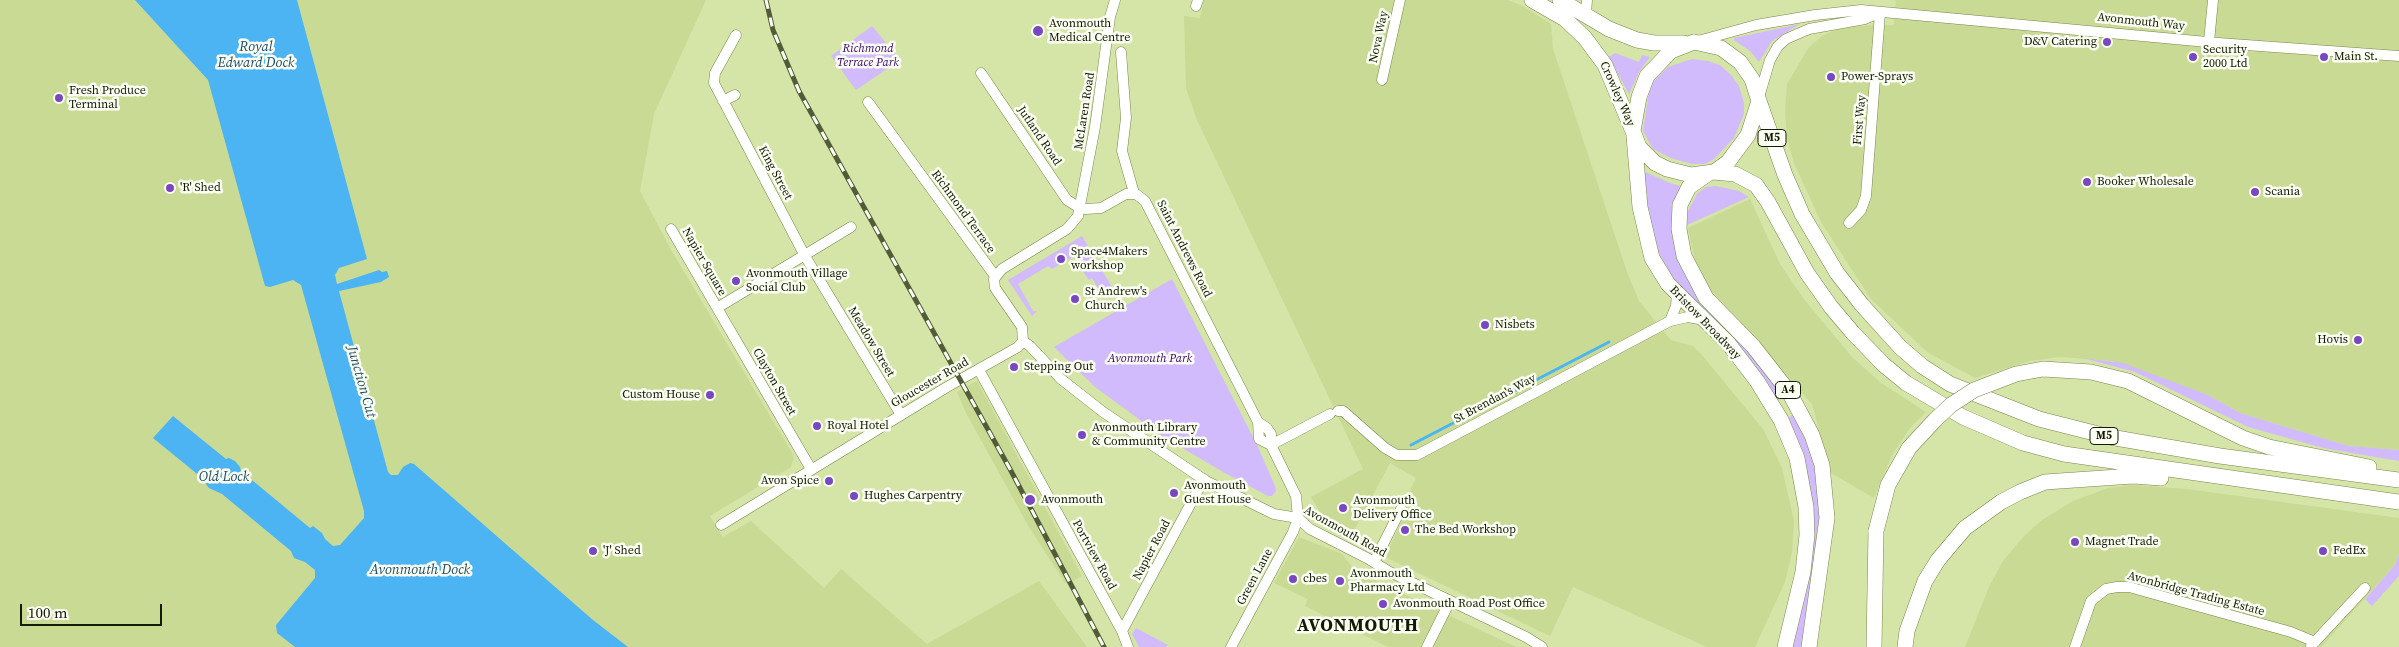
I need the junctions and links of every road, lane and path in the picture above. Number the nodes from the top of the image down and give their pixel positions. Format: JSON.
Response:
{"nodes":[{"id":1,"x":1107,"y":0,"type":"edge"},
{"id":2,"x":1115,"y":0,"type":"edge"},
{"id":3,"x":1400,"y":0,"type":"edge"},
{"id":4,"x":1532,"y":0,"type":"edge"},
{"id":5,"x":1560,"y":0,"type":"edge"},
{"id":6,"x":1576,"y":0,"type":"edge"},
{"id":7,"x":2213,"y":0,"type":"edge"},
{"id":8,"x":1587,"y":7,"type":"edge"},
{"id":9,"x":1880,"y":13,"type":"junction"},
{"id":10,"x":1110,"y":17,"type":"junction"},
{"id":11,"x":736,"y":35,"type":"dead end"},
{"id":12,"x":2209,"y":42,"type":"junction"},
{"id":13,"x":1691,"y":43,"type":"junction"},
{"id":14,"x":1121,"y":52,"type":"dead end"},
{"id":15,"x":2399,"y":56,"type":"edge"},
{"id":16,"x":981,"y":73,"type":"dead end"},
{"id":17,"x":1382,"y":80,"type":"dead end"},
{"id":18,"x":735,"y":95,"type":"dead end"},
{"id":19,"x":1759,"y":99,"type":"junction"},
{"id":20,"x":723,"y":101,"type":"junction"},
{"id":21,"x":868,"y":102,"type":"dead end"},
{"id":22,"x":1634,"y":134,"type":"junction"},
{"id":23,"x":1712,"y":173,"type":"junction"},
{"id":24,"x":1134,"y":193,"type":"junction"},
{"id":25,"x":1080,"y":208,"type":"junction"},
{"id":26,"x":1849,"y":223,"type":"dead end"},
{"id":27,"x":851,"y":227,"type":"dead end"},
{"id":28,"x":670,"y":229,"type":"dead end"},
{"id":29,"x":805,"y":256,"type":"junction"},
{"id":30,"x":995,"y":276,"type":"junction"},
{"id":31,"x":1677,"y":294,"type":"junction"},
{"id":32,"x":717,"y":308,"type":"junction"},
{"id":33,"x":1706,"y":320,"type":"junction"},
{"id":34,"x":1670,"y":321,"type":"junction"},
{"id":35,"x":1023,"y":341,"type":"junction"},
{"id":36,"x":979,"y":370,"type":"junction"},
{"id":37,"x":901,"y":415,"type":"junction"},
{"id":38,"x":1271,"y":445,"type":"junction"},
{"id":39,"x":811,"y":469,"type":"junction"},
{"id":40,"x":2399,"y":472,"type":"edge"},
{"id":41,"x":1204,"y":479,"type":"junction"},
{"id":42,"x":2399,"y":480,"type":"edge"},
{"id":43,"x":2277,"y":486,"type":"junction"},
{"id":44,"x":2399,"y":502,"type":"edge"},
{"id":45,"x":1401,"y":509,"type":"dead end"},
{"id":46,"x":1298,"y":518,"type":"junction"},
{"id":47,"x":721,"y":525,"type":"dead end"},
{"id":48,"x":1374,"y":562,"type":"junction"},
{"id":49,"x":2365,"y":588,"type":"dead end"},
{"id":50,"x":1450,"y":601,"type":"junction"},
{"id":51,"x":1122,"y":631,"type":"junction"},
{"id":52,"x":2313,"y":644,"type":"edge"},
{"id":53,"x":1128,"y":647,"type":"edge"},
{"id":54,"x":1231,"y":647,"type":"edge"},
{"id":55,"x":1427,"y":647,"type":"edge"},
{"id":56,"x":1542,"y":647,"type":"edge"},
{"id":57,"x":1785,"y":647,"type":"edge"},
{"id":58,"x":1809,"y":647,"type":"edge"},
{"id":59,"x":1874,"y":647,"type":"edge"},
{"id":60,"x":1905,"y":647,"type":"edge"},
{"id":61,"x":2075,"y":647,"type":"edge"}],
"edges":[{"from":1,"to":10,"type":"street","name":"McLaren Road"},
{"from":2,"to":10,"type":"street","name":"McLaren Road"},
{"from":3,"to":17,"type":"street","name":"Nova Way"},
{"from":4,"to":22,"type":"highway","name":"Crowley Way","number":"A4"},
{"from":5,"to":8,"type":"highway"},
{"from":6,"to":8,"type":"street"},
{"from":7,"to":12,"type":"street"},
{"from":8,"to":13,"type":"highway"},
{"from":9,"to":12,"type":"street","name":"Avonmouth Way"},
{"from":9,"to":13,"type":"street","name":"Avonmouth Way"},
{"from":9,"to":19,"type":"street","name":"Avonmouth Way"},
{"from":9,"to":26,"type":"street","name":"First Way"},
{"from":10,"to":25,"type":"street","name":"McLaren Road"},
{"from":11,"to":20,"type":"street","name":"King Street"},
{"from":12,"to":15,"type":"street","name":"Avonmouth Way"},
{"from":13,"to":19,"type":"highway"},
{"from":13,"to":22,"type":"highway"},
{"from":14,"to":24,"type":"street","name":"Saint Andrews Road"},
{"from":16,"to":25,"type":"street","name":"Jutland Road"},
{"from":18,"to":20,"type":"street"},
{"from":19,"to":23,"type":"highway"},
{"from":19,"to":42,"type":"highway","number":"M5"},
{"from":20,"to":29,"type":"street","name":"King Street"},
{"from":21,"to":30,"type":"street","name":"Richmond Terrace"},
{"from":22,"to":23,"type":"highway"},
{"from":22,"to":31,"type":"highway","name":"Bristow Broadway","number":"A4"},
{"from":23,"to":43,"type":"highway","number":"M5"},
{"from":23,"to":58,"type":"highway","name":"Bristow Broadway","number":"A4"},
{"from":24,"to":25,"type":"street"},
{"from":24,"to":38,"type":"street","name":"Saint Andrews Road"},
{"from":25,"to":30,"type":"street","name":"McLaren Road"},
{"from":27,"to":29,"type":"street"},
{"from":28,"to":32,"type":"street","name":"Napier Square"},
{"from":29,"to":32,"type":"street"},
{"from":29,"to":37,"type":"street","name":"Meadow Street"},
{"from":30,"to":35,"type":"street","name":"Richmond Terrace"},
{"from":31,"to":33,"type":"highway","name":"Bristow Broadway","number":"A4"},
{"from":31,"to":34,"type":"street"},
{"from":32,"to":39,"type":"street","name":"Clayton Street"},
{"from":33,"to":34,"type":"street","name":"St Brendan's Way"},
{"from":33,"to":57,"type":"highway","name":"Bristow Broadway","number":"A4"},
{"from":34,"to":38,"type":"street","name":"St Brendan's Way"},
{"from":35,"to":36,"type":"street","name":"Gloucester Road"},
{"from":35,"to":41,"type":"street","name":"Avonmouth Road"},
{"from":36,"to":37,"type":"street","name":"Gloucester Road"},
{"from":36,"to":51,"type":"street","name":"Portview Road"},
{"from":37,"to":39,"type":"street","name":"Gloucester Road"},
{"from":38,"to":46,"type":"street","name":"Saint Andrews Road"},
{"from":39,"to":47,"type":"street","name":"Gloucester Road"},
{"from":40,"to":59,"type":"highway","bridge":true},
{"from":41,"to":46,"type":"street","name":"Avonmouth Road"},
{"from":41,"to":51,"type":"street","name":"Napier Road"},
{"from":43,"to":44,"type":"highway","number":"M5"},
{"from":43,"to":60,"type":"highway","number":"M5"},
{"from":45,"to":48,"type":"street"},
{"from":46,"to":48,"type":"street","name":"Avonmouth Road"},
{"from":46,"to":54,"type":"street","name":"Green Lane"},
{"from":48,"to":50,"type":"street","name":"Avonmouth Road"},
{"from":49,"to":52,"type":"street"},
{"from":50,"to":55,"type":"street"},
{"from":50,"to":56,"type":"street","name":"Avonmouth Road"},
{"from":51,"to":53,"type":"street","name":"Portview Road"},
{"from":52,"to":61,"type":"street","name":"Avonbridge Trading Estate"}]}
